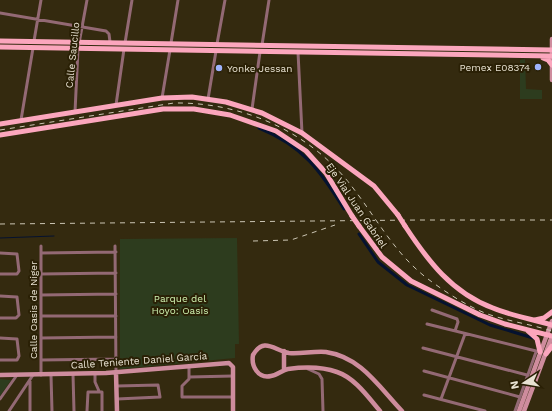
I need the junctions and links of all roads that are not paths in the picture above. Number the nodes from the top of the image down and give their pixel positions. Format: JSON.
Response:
{"nodes":[{"id":1,"x":40,"y":0,"type":"edge"},
{"id":2,"x":86,"y":0,"type":"edge"},
{"id":3,"x":132,"y":0,"type":"edge"},
{"id":4,"x":178,"y":0,"type":"edge"},
{"id":5,"x":224,"y":0,"type":"edge"},
{"id":6,"x":269,"y":0,"type":"edge"},
{"id":7,"x":0,"y":13,"type":"edge"},
{"id":8,"x":37,"y":19,"type":"junction"},
{"id":9,"x":82,"y":26,"type":"junction"},
{"id":10,"x":552,"y":39,"type":"edge"},
{"id":11,"x":0,"y":41,"type":"edge"},
{"id":12,"x":34,"y":41,"type":"junction"},
{"id":13,"x":79,"y":41,"type":"junction"},
{"id":14,"x":110,"y":42,"type":"junction"},
{"id":15,"x":125,"y":43,"type":"junction"},
{"id":16,"x":171,"y":43,"type":"junction"},
{"id":17,"x":217,"y":44,"type":"junction"},
{"id":18,"x":262,"y":45,"type":"junction"},
{"id":19,"x":332,"y":46,"type":"junction"},
{"id":20,"x":0,"y":47,"type":"edge"},
{"id":21,"x":33,"y":48,"type":"junction"},
{"id":22,"x":78,"y":48,"type":"junction"},
{"id":23,"x":124,"y":49,"type":"junction"},
{"id":24,"x":170,"y":50,"type":"junction"},
{"id":25,"x":552,"y":50,"type":"edge"},
{"id":26,"x":216,"y":51,"type":"junction"},
{"id":27,"x":260,"y":52,"type":"junction"},
{"id":28,"x":298,"y":52,"type":"junction"},
{"id":29,"x":332,"y":53,"type":"junction"},
{"id":30,"x":537,"y":56,"type":"junction"},
{"id":31,"x":552,"y":56,"type":"edge"},
{"id":32,"x":552,"y":65,"type":"edge"},
{"id":33,"x":552,"y":80,"type":"edge"},
{"id":34,"x":162,"y":98,"type":"junction"},
{"id":35,"x":208,"y":99,"type":"junction"},
{"id":36,"x":116,"y":105,"type":"junction"},
{"id":37,"x":252,"y":109,"type":"junction"},
{"id":38,"x":75,"y":112,"type":"junction"},
{"id":39,"x":21,"y":120,"type":"junction"},
{"id":40,"x":0,"y":124,"type":"edge"},
{"id":41,"x":302,"y":133,"type":"junction"},
{"id":42,"x":0,"y":135,"type":"edge"},
{"id":43,"x":40,"y":246,"type":"dead end"},
{"id":44,"x":116,"y":246,"type":"dead end"},
{"id":45,"x":116,"y":252,"type":"junction"},
{"id":46,"x":0,"y":253,"type":"edge"},
{"id":47,"x":40,"y":253,"type":"junction"},
{"id":48,"x":116,"y":273,"type":"junction"},
{"id":49,"x":0,"y":274,"type":"edge"},
{"id":50,"x":41,"y":274,"type":"junction"},
{"id":51,"x":116,"y":294,"type":"junction"},
{"id":52,"x":41,"y":295,"type":"junction"},
{"id":53,"x":0,"y":296,"type":"edge"},
{"id":54,"x":432,"y":310,"type":"dead end"},
{"id":55,"x":552,"y":312,"type":"edge"},
{"id":56,"x":41,"y":316,"type":"junction"},
{"id":57,"x":116,"y":316,"type":"junction"},
{"id":58,"x":0,"y":318,"type":"edge"},
{"id":59,"x":534,"y":320,"type":"junction"},
{"id":60,"x":427,"y":324,"type":"dead end"},
{"id":61,"x":552,"y":324,"type":"edge"},
{"id":62,"x":526,"y":330,"type":"junction"},
{"id":63,"x":455,"y":331,"type":"junction"},
{"id":64,"x":465,"y":334,"type":"junction"},
{"id":65,"x":551,"y":336,"type":"edge"},
{"id":66,"x":116,"y":337,"type":"junction"},
{"id":67,"x":0,"y":338,"type":"edge"},
{"id":68,"x":41,"y":338,"type":"junction"},
{"id":69,"x":552,"y":346,"type":"edge"},
{"id":70,"x":423,"y":348,"type":"dead end"},
{"id":71,"x":284,"y":351,"type":"junction"},
{"id":72,"x":541,"y":353,"type":"junction"},
{"id":73,"x":457,"y":356,"type":"junction"},
{"id":74,"x":116,"y":359,"type":"junction"},
{"id":75,"x":0,"y":360,"type":"edge"},
{"id":76,"x":41,"y":360,"type":"junction"},
{"id":77,"x":189,"y":366,"type":"junction"},
{"id":78,"x":308,"y":368,"type":"junction"},
{"id":79,"x":284,"y":370,"type":"junction"},
{"id":80,"x":424,"y":371,"type":"dead end"},
{"id":81,"x":116,"y":373,"type":"junction"},
{"id":82,"x":73,"y":374,"type":"junction"},
{"id":83,"x":95,"y":374,"type":"junction"},
{"id":84,"x":0,"y":375,"type":"edge"},
{"id":85,"x":17,"y":375,"type":"junction"},
{"id":86,"x":33,"y":375,"type":"junction"},
{"id":87,"x":41,"y":375,"type":"junction"},
{"id":88,"x":51,"y":375,"type":"junction"},
{"id":89,"x":527,"y":375,"type":"junction"},
{"id":90,"x":233,"y":376,"type":"junction"},
{"id":91,"x":189,"y":377,"type":"junction"},
{"id":92,"x":449,"y":378,"type":"junction"},
{"id":93,"x":30,"y":380,"type":"junction"},
{"id":94,"x":95,"y":382,"type":"junction"},
{"id":95,"x":117,"y":386,"type":"junction"},
{"id":96,"x":90,"y":391,"type":"junction"},
{"id":97,"x":99,"y":391,"type":"junction"},
{"id":98,"x":424,"y":395,"type":"dead end"},
{"id":99,"x":233,"y":397,"type":"junction"},
{"id":100,"x":520,"y":397,"type":"junction"},
{"id":101,"x":0,"y":399,"type":"edge"},
{"id":102,"x":117,"y":399,"type":"junction"},
{"id":103,"x":441,"y":399,"type":"junction"},
{"id":104,"x":400,"y":410,"type":"edge"},
{"id":105,"x":9,"y":411,"type":"edge"},
{"id":106,"x":30,"y":411,"type":"edge"},
{"id":107,"x":52,"y":411,"type":"edge"},
{"id":108,"x":74,"y":411,"type":"edge"},
{"id":109,"x":88,"y":411,"type":"edge"},
{"id":110,"x":102,"y":411,"type":"edge"},
{"id":111,"x":117,"y":411,"type":"edge"},
{"id":112,"x":233,"y":411,"type":"edge"},
{"id":113,"x":324,"y":411,"type":"edge"},
{"id":114,"x":380,"y":411,"type":"edge"},
{"id":115,"x":485,"y":411,"type":"edge"},
{"id":116,"x":514,"y":411,"type":"edge"},
{"id":117,"x":519,"y":411,"type":"edge"},
{"id":118,"x":524,"y":411,"type":"edge"}],
"edges":[{"from":1,"to":8,"type":"street"},
{"from":2,"to":9,"type":"street","name":"Calle Saucillo"},
{"from":3,"to":15,"type":"street"},
{"from":4,"to":16,"type":"street"},
{"from":5,"to":17,"type":"street"},
{"from":6,"to":18,"type":"street"},
{"from":7,"to":8,"type":"street"},
{"from":8,"to":9,"type":"street"},
{"from":8,"to":12,"type":"street"},
{"from":9,"to":13,"type":"street","name":"Calle Saucillo"},
{"from":9,"to":14,"type":"street"},
{"from":10,"to":25,"type":"street"},
{"from":11,"to":12,"type":"main road"},
{"from":12,"to":13,"type":"main road"},
{"from":13,"to":14,"type":"main road"},
{"from":13,"to":22,"type":"street","name":"Calle Saucillo"},
{"from":14,"to":15,"type":"main road"},
{"from":15,"to":16,"type":"main road"},
{"from":16,"to":17,"type":"main road"},
{"from":17,"to":18,"type":"main road"},
{"from":18,"to":19,"type":"main road"},
{"from":19,"to":25,"type":"main road"},
{"from":19,"to":29,"type":"main road"},
{"from":20,"to":21,"type":"main road"},
{"from":21,"to":22,"type":"main road"},
{"from":21,"to":39,"type":"street"},
{"from":22,"to":23,"type":"main road"},
{"from":22,"to":38,"type":"street","name":"Calle Saucillo"},
{"from":23,"to":24,"type":"main road"},
{"from":23,"to":36,"type":"street"},
{"from":24,"to":26,"type":"main road"},
{"from":24,"to":34,"type":"street"},
{"from":25,"to":31,"type":"street"},
{"from":26,"to":27,"type":"main road"},
{"from":26,"to":35,"type":"street"},
{"from":27,"to":28,"type":"main road"},
{"from":27,"to":37,"type":"street"},
{"from":28,"to":29,"type":"main road"},
{"from":28,"to":41,"type":"street"},
{"from":29,"to":30,"type":"main road"},
{"from":30,"to":31,"type":"main road"},
{"from":30,"to":32,"type":"main road"},
{"from":31,"to":32,"type":"street"},
{"from":32,"to":33,"type":"street"},
{"from":34,"to":35,"type":"main road","name":"Eje Vial Juan Gabriel"},
{"from":34,"to":36,"type":"main road","name":"Eje Vial Juan Gabriel"},
{"from":35,"to":37,"type":"main road","name":"Eje Vial Juan Gabriel"},
{"from":36,"to":38,"type":"main road","name":"Eje Vial Juan Gabriel"},
{"from":37,"to":41,"type":"main road","name":"Eje Vial Juan Gabriel"},
{"from":38,"to":39,"type":"main road","name":"Eje Vial Juan Gabriel"},
{"from":39,"to":40,"type":"main road","name":"Eje Vial Juan Gabriel"},
{"from":41,"to":59,"type":"main road","name":"Eje Vial Juan Gabriel","bridge":true},
{"from":42,"to":62,"type":"main road","name":"Eje Vial Juan Gabriel","bridge":true},
{"from":43,"to":47,"type":"street","name":"Calle Oasis de Niger"},
{"from":44,"to":45,"type":"street"},
{"from":45,"to":47,"type":"street"},
{"from":45,"to":48,"type":"street"},
{"from":46,"to":49,"type":"street"},
{"from":47,"to":50,"type":"street","name":"Calle Oasis de Niger"},
{"from":48,"to":50,"type":"street"},
{"from":48,"to":51,"type":"street"},
{"from":50,"to":52,"type":"street","name":"Calle Oasis de Niger"},
{"from":51,"to":52,"type":"street"},
{"from":51,"to":57,"type":"street"},
{"from":52,"to":56,"type":"street","name":"Calle Oasis de Niger"},
{"from":53,"to":58,"type":"street"},
{"from":54,"to":63,"type":"street"},
{"from":55,"to":59,"type":"main road"},
{"from":56,"to":57,"type":"street"},
{"from":56,"to":68,"type":"street","name":"Calle Oasis de Niger"},
{"from":57,"to":66,"type":"street"},
{"from":59,"to":61,"type":"main road","name":"Eje Vial Juan Gabriel"},
{"from":60,"to":63,"type":"street"},
{"from":61,"to":65,"type":"street"},
{"from":62,"to":65,"type":"main road","name":"Eje Vial Juan Gabriel"},
{"from":62,"to":72,"type":"main road"},
{"from":63,"to":64,"type":"street"},
{"from":64,"to":72,"type":"street"},
{"from":64,"to":73,"type":"street"},
{"from":65,"to":72,"type":"street"},
{"from":66,"to":68,"type":"street"},
{"from":66,"to":74,"type":"street"},
{"from":67,"to":75,"type":"street"},
{"from":68,"to":76,"type":"street","name":"Calle Oasis de Niger"},
{"from":69,"to":72,"type":"main road"},
{"from":70,"to":73,"type":"street"},
{"from":71,"to":79,"type":"street"},
{"from":71,"to":79,"type":"street"},
{"from":71,"to":104,"type":"street"},
{"from":72,"to":89,"type":"street"},
{"from":72,"to":117,"type":"street"},
{"from":72,"to":118,"type":"street"},
{"from":73,"to":89,"type":"street"},
{"from":73,"to":92,"type":"street"},
{"from":74,"to":76,"type":"street"},
{"from":74,"to":81,"type":"street"},
{"from":76,"to":87,"type":"street","name":"Calle Oasis de Niger"},
{"from":77,"to":81,"type":"street","name":"Calle Teniente Daniel García"},
{"from":77,"to":90,"type":"street","name":"Calle Teniente Daniel García"},
{"from":77,"to":91,"type":"street"},
{"from":78,"to":79,"type":"street"},
{"from":78,"to":113,"type":"street"},
{"from":78,"to":114,"type":"street"},
{"from":80,"to":92,"type":"street"},
{"from":81,"to":83,"type":"street","name":"Calle Teniente Daniel García"},
{"from":81,"to":95,"type":"street"},
{"from":82,"to":83,"type":"street","name":"Calle Teniente Daniel García"},
{"from":82,"to":88,"type":"street","name":"Calle Teniente Daniel García"},
{"from":82,"to":108,"type":"street"},
{"from":83,"to":94,"type":"street"},
{"from":84,"to":85,"type":"street","name":"Calle Teniente Daniel García"},
{"from":85,"to":86,"type":"street","name":"Calle Teniente Daniel García"},
{"from":85,"to":101,"type":"street"},
{"from":86,"to":87,"type":"street","name":"Calle Teniente Daniel García"},
{"from":86,"to":93,"type":"street"},
{"from":87,"to":88,"type":"street","name":"Calle Teniente Daniel García"},
{"from":88,"to":107,"type":"street"},
{"from":89,"to":100,"type":"street"},
{"from":90,"to":91,"type":"street"},
{"from":90,"to":99,"type":"street"},
{"from":91,"to":99,"type":"street"},
{"from":92,"to":100,"type":"street"},
{"from":92,"to":103,"type":"street"},
{"from":93,"to":105,"type":"street"},
{"from":93,"to":106,"type":"street"},
{"from":94,"to":96,"type":"street"},
{"from":94,"to":97,"type":"street"},
{"from":95,"to":102,"type":"street"},
{"from":95,"to":102,"type":"street"},
{"from":96,"to":97,"type":"street"},
{"from":96,"to":109,"type":"street"},
{"from":97,"to":110,"type":"street"},
{"from":98,"to":103,"type":"street"},
{"from":99,"to":112,"type":"street"},
{"from":100,"to":116,"type":"street"},
{"from":102,"to":111,"type":"street"},
{"from":103,"to":115,"type":"street"}]}
